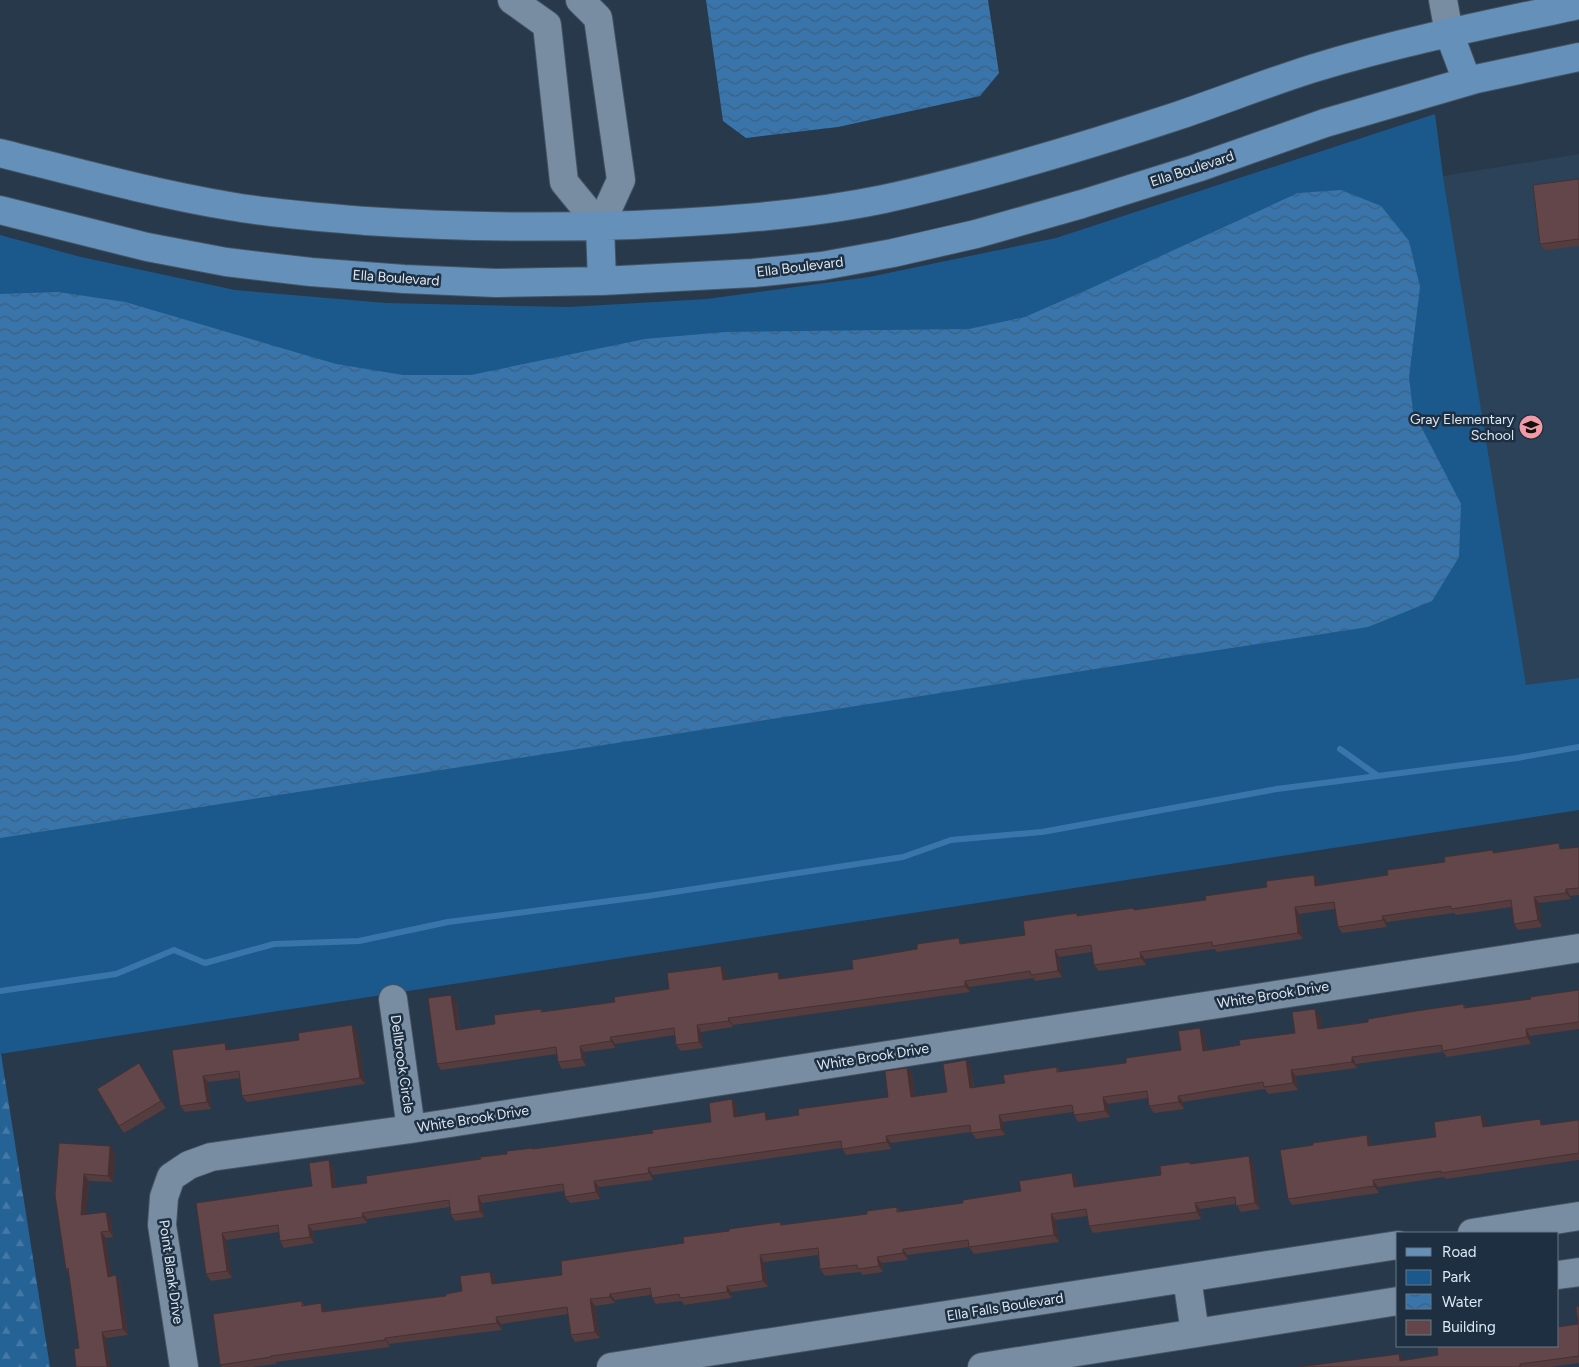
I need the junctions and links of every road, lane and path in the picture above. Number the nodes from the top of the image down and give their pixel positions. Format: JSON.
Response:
{"nodes":[{"id":1,"x":512,"y":0,"type":"edge"},
{"id":2,"x":580,"y":0,"type":"edge"},
{"id":3,"x":1443,"y":0,"type":"edge"},
{"id":4,"x":1579,"y":5,"type":"edge"},
{"id":5,"x":1450,"y":32,"type":"junction"},
{"id":6,"x":1579,"y":57,"type":"edge"},
{"id":7,"x":1467,"y":82,"type":"junction"},
{"id":8,"x":0,"y":153,"type":"edge"},
{"id":9,"x":0,"y":210,"type":"edge"},
{"id":10,"x":600,"y":226,"type":"junction"},
{"id":11,"x":602,"y":281,"type":"junction"},
{"id":12,"x":1579,"y":948,"type":"edge"},
{"id":13,"x":392,"y":998,"type":"dead end"},
{"id":14,"x":411,"y":1129,"type":"junction"},
{"id":15,"x":171,"y":1177,"type":"joint"},
{"id":16,"x":1579,"y":1216,"type":"edge"},
{"id":17,"x":1478,"y":1232,"type":"edge"},
{"id":18,"x":1396,"y":1245,"type":"edge"},
{"id":19,"x":1579,"y":1272,"type":"edge"},
{"id":20,"x":1559,"y":1275,"type":"edge"},
{"id":21,"x":1186,"y":1278,"type":"junction"},
{"id":22,"x":1396,"y":1301,"type":"edge"},
{"id":23,"x":1195,"y":1333,"type":"junction"},
{"id":24,"x":724,"y":1359,"type":"edge"},
{"id":25,"x":184,"y":1367,"type":"edge"},
{"id":26,"x":612,"y":1367,"type":"edge"},
{"id":27,"x":982,"y":1367,"type":"edge"}],
"edges":[{"from":1,"to":10,"type":"street"},
{"from":2,"to":10,"type":"street"},
{"from":3,"to":5,"type":"street"},
{"from":4,"to":5,"type":"main road"},
{"from":5,"to":7,"type":"main road"},
{"from":5,"to":10,"type":"main road"},
{"from":6,"to":7,"type":"main road","name":"Ella Boulevard"},
{"from":7,"to":11,"type":"main road","name":"Ella Boulevard"},
{"from":8,"to":10,"type":"main road"},
{"from":9,"to":11,"type":"main road","name":"Ella Boulevard"},
{"from":10,"to":11,"type":"main road"},
{"from":12,"to":14,"type":"street","name":"White Brook Drive"},
{"from":13,"to":14,"type":"street","name":"Dellbrook Circle"},
{"from":14,"to":15,"type":"street","name":"White Brook Drive"},
{"from":15,"to":25,"type":"street","name":"Point Blank Drive"},
{"from":16,"to":17,"type":"street"},
{"from":18,"to":21,"type":"street","name":"Ella Falls Boulevard"},
{"from":19,"to":20,"type":"street"},
{"from":21,"to":23,"type":"street"},
{"from":21,"to":24,"type":"street","name":"Ella Falls Boulevard"},
{"from":22,"to":23,"type":"street"},
{"from":23,"to":27,"type":"street"},
{"from":24,"to":26,"type":"street","name":"Ella Falls Boulevard"}]}
